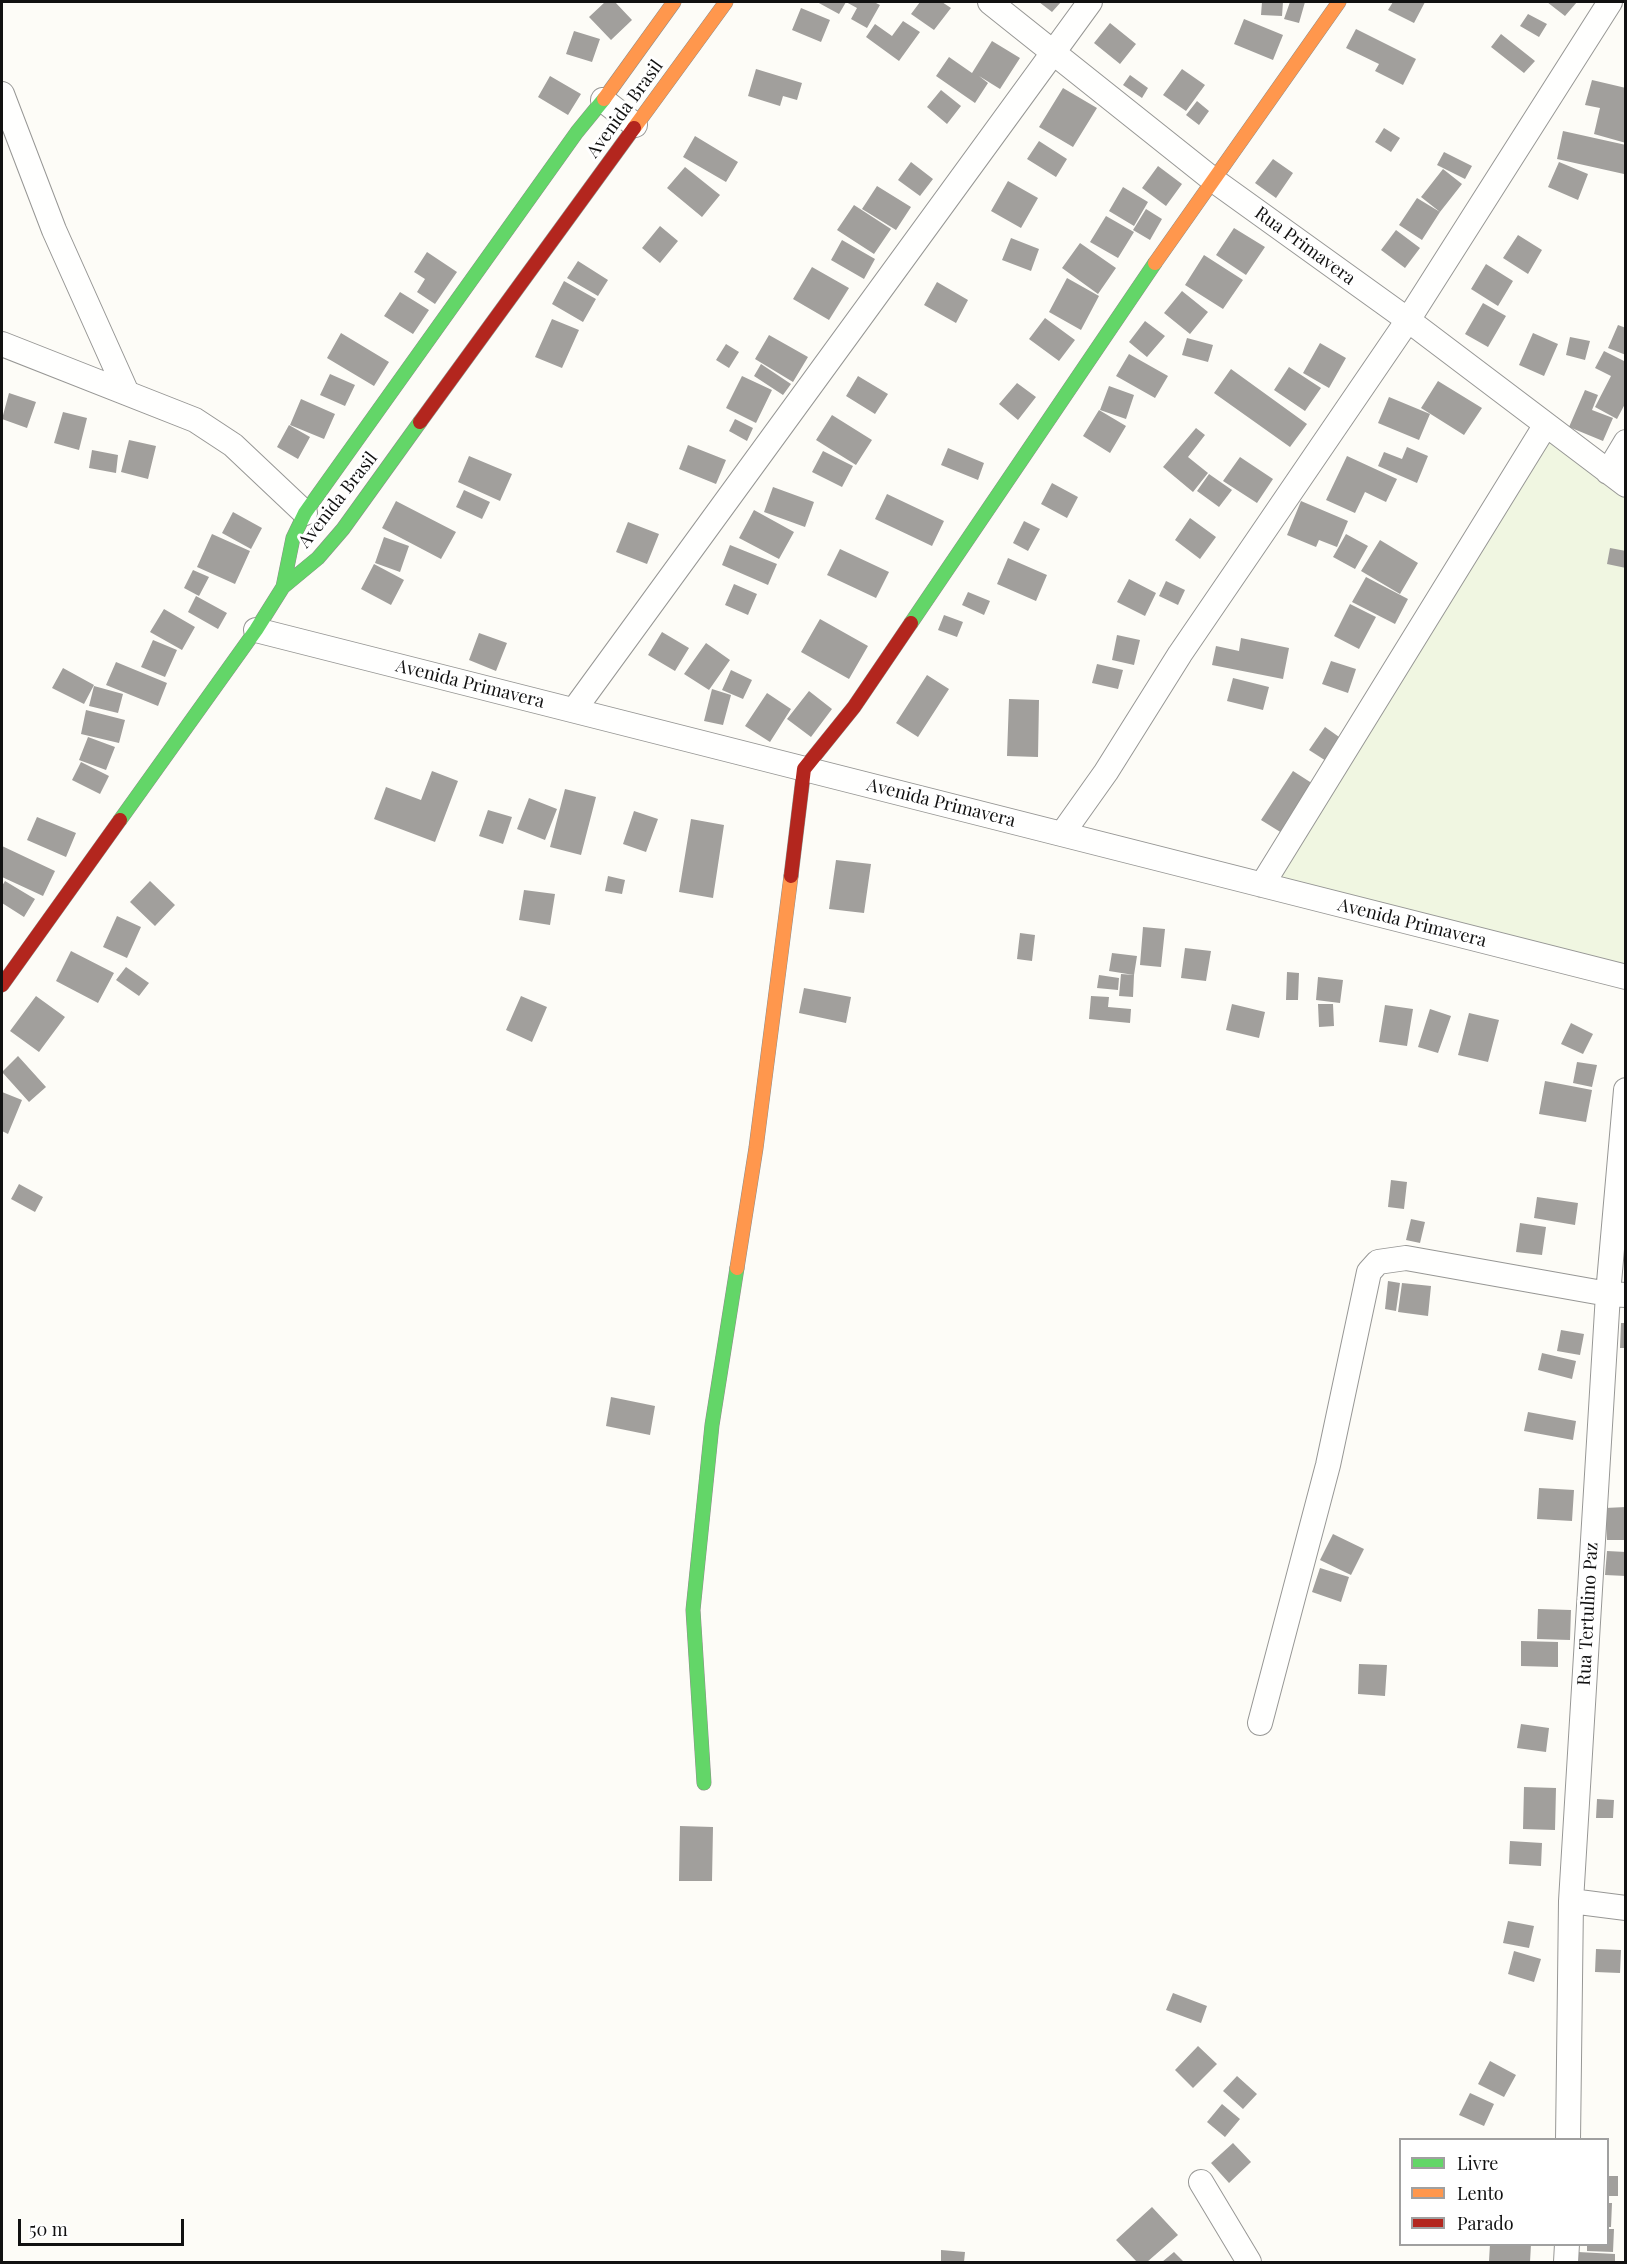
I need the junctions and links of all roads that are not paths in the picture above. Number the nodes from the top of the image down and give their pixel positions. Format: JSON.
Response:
{"nodes":[{"id":1,"x":674,"y":2,"type":"edge"},
{"id":2,"x":726,"y":2,"type":"edge"},
{"id":3,"x":990,"y":2,"type":"edge"},
{"id":4,"x":1090,"y":2,"type":"edge"},
{"id":5,"x":1339,"y":2,"type":"edge"},
{"id":6,"x":1610,"y":2,"type":"edge"},
{"id":7,"x":1053,"y":54,"type":"junction"},
{"id":8,"x":2,"y":94,"type":"edge"},
{"id":9,"x":603,"y":100,"type":"junction"},
{"id":10,"x":635,"y":125,"type":"junction"},
{"id":11,"x":1212,"y":179,"type":"junction"},
{"id":12,"x":1408,"y":320,"type":"junction"},
{"id":13,"x":2,"y":344,"type":"edge"},
{"id":14,"x":127,"y":393,"type":"junction"},
{"id":15,"x":1545,"y":426,"type":"junction"},
{"id":16,"x":1626,"y":442,"type":"edge"},
{"id":17,"x":1617,"y":479,"type":"edge"},
{"id":18,"x":305,"y":513,"type":"junction"},
{"id":19,"x":283,"y":587,"type":"junction"},
{"id":20,"x":256,"y":630,"type":"junction"},
{"id":21,"x":574,"y":710,"type":"junction"},
{"id":22,"x":804,"y":769,"type":"junction"},
{"id":23,"x":1062,"y":834,"type":"junction"},
{"id":24,"x":1262,"y":885,"type":"junction"},
{"id":25,"x":1626,"y":977,"type":"edge"},
{"id":26,"x":2,"y":985,"type":"edge"},
{"id":27,"x":1626,"y":1090,"type":"edge"},
{"id":28,"x":1617,"y":1294,"type":"edge"},
{"id":29,"x":1260,"y":1723,"type":"dead end"},
{"id":30,"x":704,"y":1783,"type":"dead end"},
{"id":31,"x":1571,"y":1901,"type":"junction"},
{"id":32,"x":1626,"y":1908,"type":"edge"},
{"id":33,"x":1568,"y":2138,"type":"edge"},
{"id":34,"x":1201,"y":2182,"type":"dead end"},
{"id":35,"x":1567,"y":2246,"type":"edge"},
{"id":36,"x":1249,"y":2262,"type":"edge"},
{"id":37,"x":1566,"y":2262,"type":"edge"}],
"edges":[{"from":1,"to":9,"type":"street","name":"Avenida Brasil"},
{"from":2,"to":10,"type":"street","name":"Avenida Brasil"},
{"from":3,"to":7,"type":"street","name":"Rua Primavera"},
{"from":4,"to":7,"type":"street"},
{"from":5,"to":11,"type":"street"},
{"from":6,"to":12,"type":"street"},
{"from":7,"to":11,"type":"street","name":"Rua Primavera"},
{"from":7,"to":21,"type":"street"},
{"from":8,"to":14,"type":"street"},
{"from":9,"to":10,"type":"street"},
{"from":9,"to":18,"type":"street","name":"Avenida Brasil"},
{"from":10,"to":19,"type":"street","name":"Avenida Brasil"},
{"from":11,"to":12,"type":"street","name":"Rua Primavera"},
{"from":11,"to":22,"type":"street"},
{"from":12,"to":15,"type":"street","name":"Rua Primavera"},
{"from":12,"to":23,"type":"street"},
{"from":13,"to":14,"type":"street"},
{"from":14,"to":18,"type":"street"},
{"from":15,"to":17,"type":"street","name":"Rua Primavera"},
{"from":15,"to":24,"type":"street"},
{"from":16,"to":17,"type":"street"},
{"from":18,"to":19,"type":"street","name":"Avenida Brasil"},
{"from":19,"to":20,"type":"street"},
{"from":20,"to":21,"type":"street","name":"Avenida Primavera"},
{"from":20,"to":26,"type":"street"},
{"from":21,"to":22,"type":"street","name":"Avenida Primavera"},
{"from":22,"to":23,"type":"street","name":"Avenida Primavera"},
{"from":22,"to":30,"type":"street"},
{"from":23,"to":24,"type":"street","name":"Avenida Primavera"},
{"from":24,"to":25,"type":"street","name":"Avenida Primavera"},
{"from":27,"to":28,"type":"street","name":"Rua Tertulino Paz"},
{"from":28,"to":29,"type":"street"},
{"from":28,"to":31,"type":"street","name":"Rua Tertulino Paz"},
{"from":31,"to":32,"type":"street"},
{"from":31,"to":33,"type":"street","name":"Rua Tertulino Paz"},
{"from":34,"to":36,"type":"street"},
{"from":35,"to":37,"type":"street"}]}
